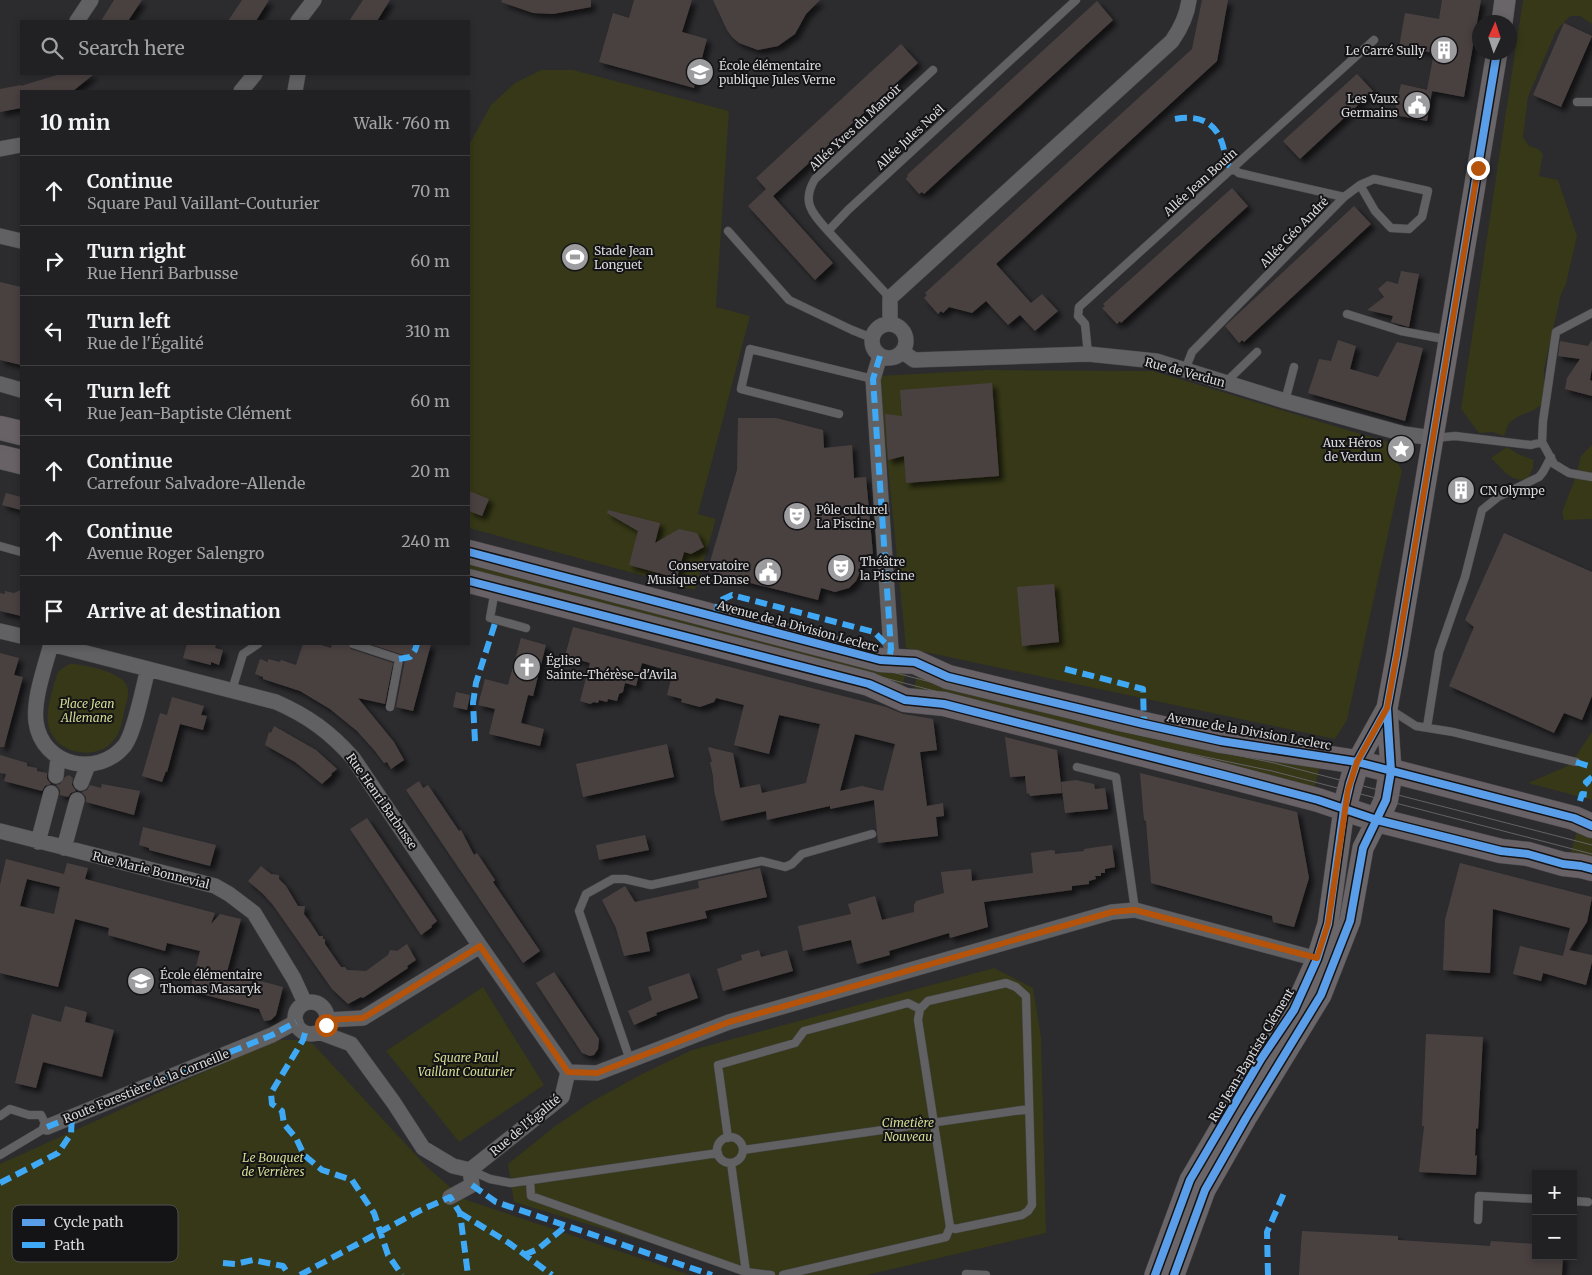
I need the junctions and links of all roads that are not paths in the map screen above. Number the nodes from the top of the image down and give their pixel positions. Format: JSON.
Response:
{"nodes":[{"id":1,"x":91,"y":0,"type":"edge"},
{"id":2,"x":1076,"y":0,"type":"edge"},
{"id":3,"x":1189,"y":0,"type":"edge"},
{"id":4,"x":1506,"y":0,"type":"edge"},
{"id":5,"x":311,"y":10,"type":"edge"},
{"id":6,"x":1503,"y":15,"type":"edge"},
{"id":7,"x":78,"y":20,"type":"edge"},
{"id":8,"x":299,"y":20,"type":"edge"},
{"id":9,"x":1374,"y":40,"type":"dead end"},
{"id":10,"x":1496,"y":60,"type":"edge"},
{"id":11,"x":933,"y":70,"type":"dead end"},
{"id":12,"x":254,"y":75,"type":"edge"},
{"id":13,"x":298,"y":75,"type":"edge"},
{"id":14,"x":242,"y":90,"type":"edge"},
{"id":15,"x":295,"y":90,"type":"edge"},
{"id":16,"x":1577,"y":102,"type":"dead end"},
{"id":17,"x":1592,"y":102,"type":"edge"},
{"id":18,"x":20,"y":145,"type":"edge"},
{"id":19,"x":0,"y":149,"type":"edge"},
{"id":20,"x":1232,"y":168,"type":"junction"},
{"id":21,"x":1360,"y":185,"type":"junction"},
{"id":22,"x":1344,"y":197,"type":"junction"},
{"id":23,"x":728,"y":231,"type":"dead end"},
{"id":24,"x":828,"y":231,"type":"junction"},
{"id":25,"x":0,"y":236,"type":"edge"},
{"id":26,"x":20,"y":241,"type":"edge"},
{"id":27,"x":890,"y":298,"type":"junction"},
{"id":28,"x":1592,"y":313,"type":"edge"},
{"id":29,"x":1347,"y":314,"type":"dead end"},
{"id":30,"x":890,"y":323,"type":"junction"},
{"id":31,"x":872,"y":338,"type":"junction"},
{"id":32,"x":1449,"y":340,"type":"junction"},
{"id":33,"x":903,"y":352,"type":"junction"},
{"id":34,"x":1257,"y":352,"type":"dead end"},
{"id":35,"x":1088,"y":354,"type":"junction"},
{"id":36,"x":880,"y":356,"type":"junction"},
{"id":37,"x":1294,"y":367,"type":"dead end"},
{"id":38,"x":1185,"y":370,"type":"junction"},
{"id":39,"x":873,"y":379,"type":"junction"},
{"id":40,"x":1226,"y":382,"type":"junction"},
{"id":41,"x":0,"y":384,"type":"edge"},
{"id":42,"x":20,"y":390,"type":"edge"},
{"id":43,"x":1285,"y":401,"type":"junction"},
{"id":44,"x":839,"y":414,"type":"dead end"},
{"id":45,"x":0,"y":428,"type":"edge"},
{"id":46,"x":20,"y":433,"type":"edge"},
{"id":47,"x":1433,"y":438,"type":"junction"},
{"id":48,"x":1542,"y":442,"type":"junction"},
{"id":49,"x":0,"y":457,"type":"edge"},
{"id":50,"x":1551,"y":457,"type":"junction"},
{"id":51,"x":20,"y":462,"type":"edge"},
{"id":52,"x":1592,"y":477,"type":"edge"},
{"id":53,"x":0,"y":546,"type":"edge"},
{"id":54,"x":20,"y":552,"type":"edge"},
{"id":55,"x":470,"y":552,"type":"edge"},
{"id":56,"x":470,"y":580,"type":"edge"},
{"id":57,"x":496,"y":588,"type":"junction"},
{"id":58,"x":526,"y":628,"type":"dead end"},
{"id":59,"x":0,"y":631,"type":"edge"},
{"id":60,"x":20,"y":636,"type":"edge"},
{"id":61,"x":51,"y":645,"type":"edge"},
{"id":62,"x":60,"y":645,"type":"edge"},
{"id":63,"x":256,"y":645,"type":"edge"},
{"id":64,"x":356,"y":645,"type":"edge"},
{"id":65,"x":103,"y":650,"type":"edge"},
{"id":66,"x":889,"y":660,"type":"junction"},
{"id":67,"x":148,"y":669,"type":"junction"},
{"id":68,"x":232,"y":690,"type":"junction"},
{"id":69,"x":390,"y":707,"type":"dead end"},
{"id":70,"x":1387,"y":708,"type":"junction"},
{"id":71,"x":1427,"y":727,"type":"junction"},
{"id":72,"x":58,"y":758,"type":"junction"},
{"id":73,"x":1357,"y":762,"type":"junction"},
{"id":74,"x":1576,"y":762,"type":"dead end"},
{"id":75,"x":88,"y":765,"type":"junction"},
{"id":76,"x":1077,"y":768,"type":"dead end"},
{"id":77,"x":1391,"y":772,"type":"junction"},
{"id":78,"x":56,"y":776,"type":"dead end"},
{"id":79,"x":81,"y":783,"type":"dead end"},
{"id":80,"x":52,"y":793,"type":"dead end"},
{"id":81,"x":77,"y":800,"type":"dead end"},
{"id":82,"x":1344,"y":809,"type":"junction"},
{"id":83,"x":1377,"y":820,"type":"junction"},
{"id":84,"x":1592,"y":826,"type":"edge"},
{"id":85,"x":0,"y":831,"type":"edge"},
{"id":86,"x":872,"y":834,"type":"dead end"},
{"id":87,"x":38,"y":842,"type":"junction"},
{"id":88,"x":64,"y":848,"type":"junction"},
{"id":89,"x":1592,"y":869,"type":"edge"},
{"id":90,"x":1135,"y":910,"type":"junction"},
{"id":91,"x":480,"y":946,"type":"junction"},
{"id":92,"x":1317,"y":958,"type":"junction"},
{"id":93,"x":305,"y":1003,"type":"junction"},
{"id":94,"x":920,"y":1009,"type":"junction"},
{"id":95,"x":296,"y":1022,"type":"junction"},
{"id":96,"x":323,"y":1026,"type":"junction"},
{"id":97,"x":630,"y":1060,"type":"junction"},
{"id":98,"x":568,"y":1072,"type":"junction"},
{"id":99,"x":1029,"y":1109,"type":"junction"},
{"id":100,"x":0,"y":1116,"type":"edge"},
{"id":101,"x":933,"y":1123,"type":"junction"},
{"id":102,"x":47,"y":1127,"type":"junction"},
{"id":103,"x":728,"y":1138,"type":"junction"},
{"id":104,"x":743,"y":1150,"type":"junction"},
{"id":105,"x":718,"y":1153,"type":"junction"},
{"id":106,"x":0,"y":1155,"type":"edge"},
{"id":107,"x":731,"y":1163,"type":"junction"},
{"id":108,"x":470,"y":1170,"type":"junction"},
{"id":109,"x":530,"y":1180,"type":"junction"},
{"id":110,"x":450,"y":1197,"type":"dead end"},
{"id":111,"x":1532,"y":1199,"type":"edge"},
{"id":112,"x":1577,"y":1201,"type":"edge"},
{"id":113,"x":1588,"y":1202,"type":"dead end"},
{"id":114,"x":1478,"y":1220,"type":"dead end"},
{"id":115,"x":950,"y":1228,"type":"junction"},
{"id":116,"x":746,"y":1272,"type":"junction"},
{"id":117,"x":966,"y":1274,"type":"edge"},
{"id":118,"x":772,"y":1275,"type":"edge"},
{"id":119,"x":783,"y":1275,"type":"edge"},
{"id":120,"x":986,"y":1275,"type":"edge"},
{"id":121,"x":1155,"y":1275,"type":"edge"},
{"id":122,"x":1174,"y":1275,"type":"edge"}],
"edges":[{"from":1,"to":7,"type":"street"},
{"from":2,"to":24,"type":"lane","name":"Allée Jules Noël"},
{"from":3,"to":27,"type":"street"},
{"from":4,"to":6,"type":"main road"},
{"from":5,"to":8,"type":"street"},
{"from":9,"to":20,"type":"lane","name":"Allée Jean Bouin"},
{"from":10,"to":32,"type":"main road"},
{"from":11,"to":24,"type":"lane","name":"Allée Yves du Manoir"},
{"from":12,"to":14,"type":"street"},
{"from":13,"to":15,"type":"street"},
{"from":16,"to":17,"type":"lane"},
{"from":18,"to":19,"type":"street"},
{"from":20,"to":22,"type":"lane","name":"Allée Géo André"},
{"from":20,"to":35,"type":"lane","name":"Allée Jean Bouin"},
{"from":21,"to":21,"type":"lane"},
{"from":21,"to":22,"type":"lane"},
{"from":22,"to":38,"type":"lane","name":"Allée Géo André"},
{"from":23,"to":31,"type":"lane"},
{"from":24,"to":27,"type":"lane"},
{"from":25,"to":26,"type":"street"},
{"from":27,"to":30,"type":"street"},
{"from":28,"to":48,"type":"lane"},
{"from":29,"to":32,"type":"lane"},
{"from":30,"to":31,"type":"street"},
{"from":30,"to":33,"type":"street"},
{"from":31,"to":36,"type":"street"},
{"from":32,"to":47,"type":"main road"},
{"from":33,"to":35,"type":"street","name":"Rue de Verdun"},
{"from":33,"to":36,"type":"street","name":"Rue de Verdun"},
{"from":34,"to":40,"type":"lane"},
{"from":35,"to":38,"type":"street","name":"Rue de Verdun"},
{"from":36,"to":39,"type":"street"},
{"from":37,"to":43,"type":"lane"},
{"from":38,"to":40,"type":"street","name":"Rue de Verdun"},
{"from":39,"to":44,"type":"lane"},
{"from":39,"to":66,"type":"street"},
{"from":40,"to":43,"type":"street","name":"Rue de Verdun"},
{"from":41,"to":42,"type":"street"},
{"from":43,"to":47,"type":"street","name":"Rue de Verdun"},
{"from":45,"to":46,"type":"main road"},
{"from":47,"to":48,"type":"lane"},
{"from":47,"to":70,"type":"main road"},
{"from":48,"to":50,"type":"lane"},
{"from":49,"to":51,"type":"main road"},
{"from":50,"to":52,"type":"lane"},
{"from":50,"to":71,"type":"lane"},
{"from":53,"to":54,"type":"lane"},
{"from":55,"to":66,"type":"main road","name":"Avenue de la Division Leclerc"},
{"from":56,"to":57,"type":"main road"},
{"from":57,"to":58,"type":"lane"},
{"from":57,"to":82,"type":"main road"},
{"from":59,"to":60,"type":"street"},
{"from":61,"to":72,"type":"street"},
{"from":62,"to":65,"type":"street"},
{"from":63,"to":68,"type":"lane"},
{"from":64,"to":69,"type":"lane"},
{"from":65,"to":67,"type":"street","name":"Rue Henri Barbusse"},
{"from":66,"to":73,"type":"main road","name":"Avenue de la Division Leclerc"},
{"from":67,"to":68,"type":"street","name":"Rue Henri Barbusse"},
{"from":67,"to":75,"type":"street"},
{"from":68,"to":91,"type":"street","name":"Rue Henri Barbusse"},
{"from":70,"to":71,"type":"lane"},
{"from":70,"to":73,"type":"main road"},
{"from":70,"to":77,"type":"main road"},
{"from":71,"to":74,"type":"lane"},
{"from":72,"to":75,"type":"street"},
{"from":72,"to":78,"type":"street"},
{"from":73,"to":77,"type":"main road","name":"Avenue de la Division Leclerc"},
{"from":73,"to":82,"type":"main road"},
{"from":75,"to":79,"type":"street"},
{"from":76,"to":90,"type":"lane"},
{"from":77,"to":83,"type":"main road"},
{"from":77,"to":84,"type":"main road","name":"Avenue de la Division Leclerc"},
{"from":80,"to":87,"type":"street"},
{"from":81,"to":88,"type":"street"},
{"from":82,"to":83,"type":"main road"},
{"from":82,"to":92,"type":"main road","name":"Rue Jean-Baptiste Clément"},
{"from":83,"to":89,"type":"main road"},
{"from":83,"to":122,"type":"main road"},
{"from":85,"to":87,"type":"street","name":"Rue Marie Bonnevial"},
{"from":86,"to":97,"type":"lane"},
{"from":87,"to":88,"type":"street","name":"Rue Marie Bonnevial"},
{"from":88,"to":93,"type":"street","name":"Rue Marie Bonnevial"},
{"from":90,"to":92,"type":"street"},
{"from":90,"to":97,"type":"street"},
{"from":91,"to":96,"type":"street"},
{"from":91,"to":98,"type":"street","name":"Rue Henri Barbusse"},
{"from":92,"to":121,"type":"main road","name":"Rue Jean-Baptiste Clément"},
{"from":93,"to":95,"type":"street"},
{"from":93,"to":96,"type":"street"},
{"from":94,"to":99,"type":"lane"},
{"from":94,"to":101,"type":"lane"},
{"from":94,"to":103,"type":"lane"},
{"from":95,"to":96,"type":"street"},
{"from":95,"to":102,"type":"street","name":"Route Forestière de la Corneille"},
{"from":96,"to":108,"type":"street"},
{"from":97,"to":98,"type":"street"},
{"from":98,"to":108,"type":"street","name":"Rue de l'Égalité"},
{"from":99,"to":101,"type":"lane"},
{"from":99,"to":115,"type":"lane"},
{"from":100,"to":102,"type":"lane"},
{"from":101,"to":104,"type":"lane"},
{"from":101,"to":115,"type":"lane"},
{"from":102,"to":106,"type":"lane","name":"Route Forestière de la Corneille"},
{"from":103,"to":104,"type":"lane"},
{"from":103,"to":105,"type":"lane"},
{"from":104,"to":107,"type":"lane"},
{"from":105,"to":107,"type":"lane"},
{"from":105,"to":109,"type":"lane"},
{"from":107,"to":116,"type":"lane"},
{"from":108,"to":109,"type":"lane"},
{"from":108,"to":110,"type":"street"},
{"from":109,"to":116,"type":"lane"},
{"from":111,"to":114,"type":"lane"},
{"from":112,"to":113,"type":"lane"},
{"from":115,"to":119,"type":"lane"},
{"from":116,"to":118,"type":"lane"},
{"from":117,"to":120,"type":"lane"}]}
